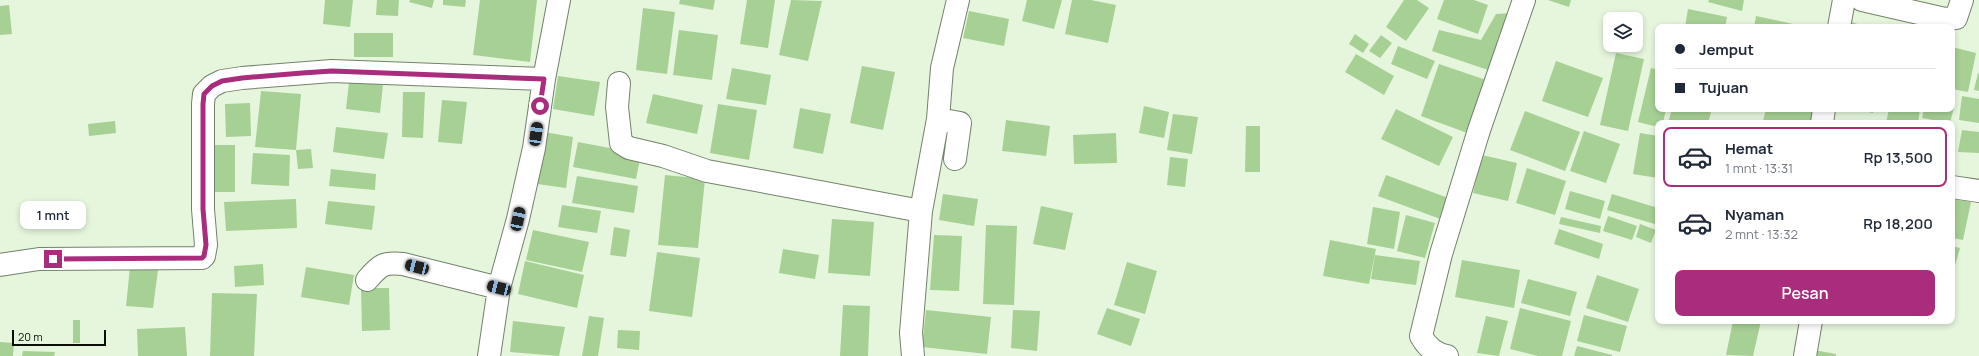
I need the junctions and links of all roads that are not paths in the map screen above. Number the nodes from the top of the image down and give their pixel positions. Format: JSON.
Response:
{"nodes":[{"id":1,"x":560,"y":0,"type":"edge"},
{"id":2,"x":958,"y":0,"type":"edge"},
{"id":3,"x":1524,"y":0,"type":"edge"},
{"id":4,"x":1844,"y":0,"type":"edge"},
{"id":5,"x":1862,"y":0,"type":"edge"},
{"id":6,"x":1962,"y":0,"type":"edge"},
{"id":7,"x":1840,"y":24,"type":"edge"},
{"id":8,"x":544,"y":79,"type":"junction"},
{"id":9,"x":619,"y":83,"type":"dead end"},
{"id":10,"x":938,"y":119,"type":"junction"},
{"id":11,"x":956,"y":159,"type":"dead end"},
{"id":12,"x":1955,"y":187,"type":"edge"},
{"id":13,"x":1979,"y":191,"type":"edge"},
{"id":14,"x":921,"y":211,"type":"junction"},
{"id":15,"x":0,"y":265,"type":"edge"},
{"id":16,"x":367,"y":280,"type":"dead end"},
{"id":17,"x":499,"y":288,"type":"junction"},
{"id":18,"x":1810,"y":324,"type":"edge"},
{"id":19,"x":489,"y":356,"type":"edge"},
{"id":20,"x":913,"y":356,"type":"edge"},
{"id":21,"x":1448,"y":356,"type":"edge"},
{"id":22,"x":1805,"y":356,"type":"edge"}],
"edges":[{"from":1,"to":8,"type":"street"},
{"from":2,"to":10,"type":"street"},
{"from":3,"to":21,"type":"street"},
{"from":4,"to":7,"type":"street"},
{"from":5,"to":6,"type":"street"},
{"from":8,"to":15,"type":"street"},
{"from":8,"to":17,"type":"street"},
{"from":9,"to":14,"type":"street"},
{"from":10,"to":11,"type":"street"},
{"from":10,"to":14,"type":"street"},
{"from":12,"to":13,"type":"street"},
{"from":14,"to":20,"type":"street"},
{"from":16,"to":17,"type":"street"},
{"from":17,"to":19,"type":"street"},
{"from":18,"to":22,"type":"street"}]}
